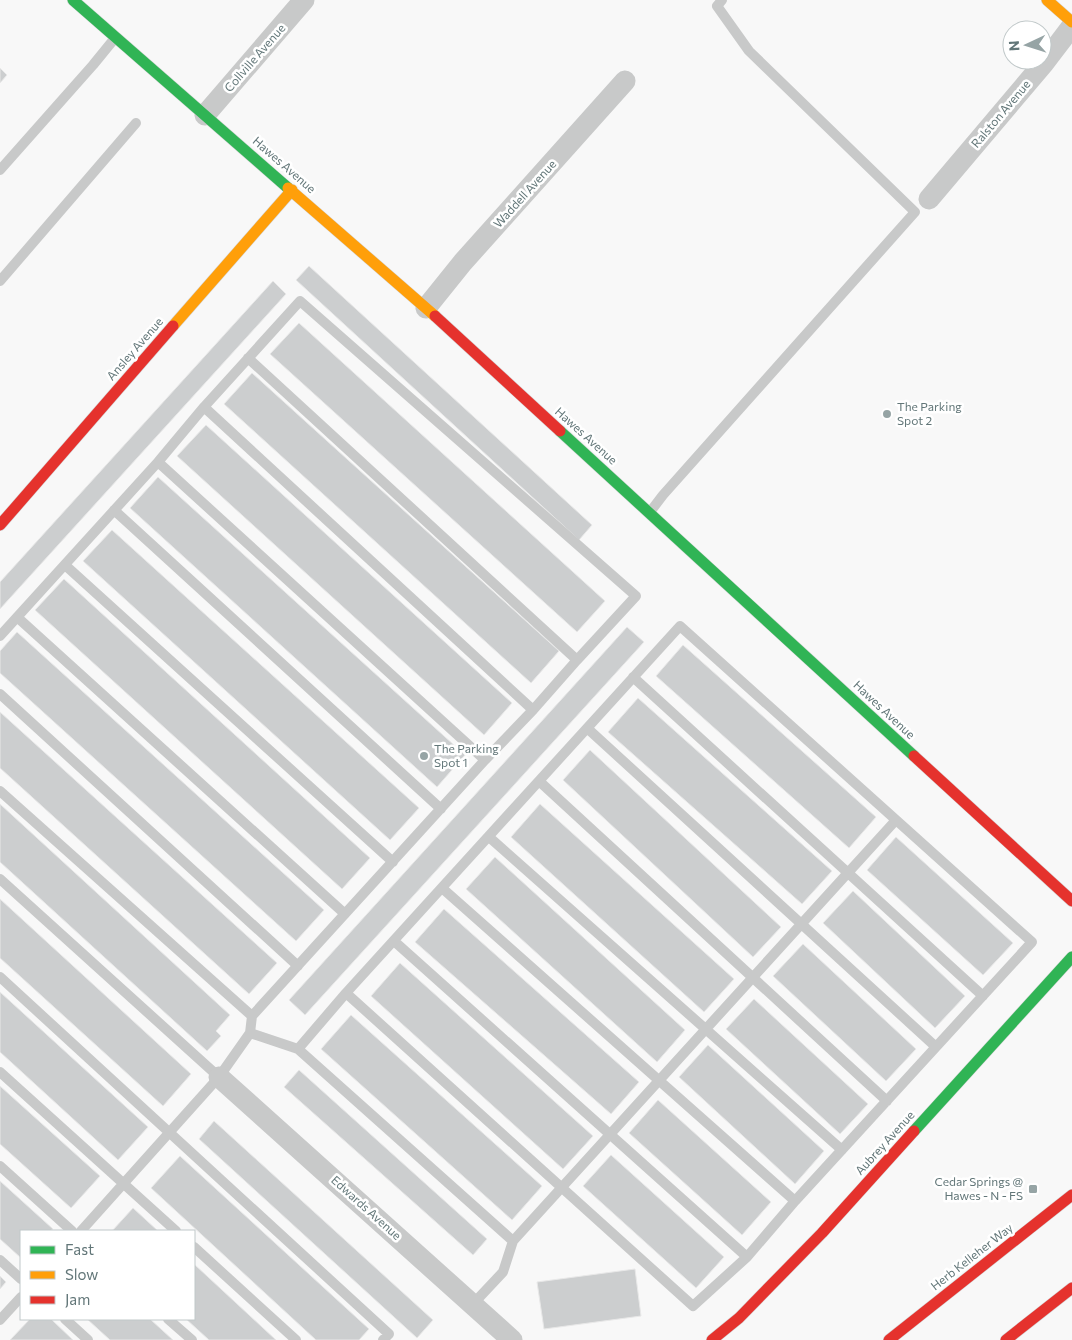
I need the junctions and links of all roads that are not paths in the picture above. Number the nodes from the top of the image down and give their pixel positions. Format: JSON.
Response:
{"nodes":[{"id":1,"x":73,"y":0,"type":"edge"},
{"id":2,"x":304,"y":0,"type":"edge"},
{"id":3,"x":1047,"y":0,"type":"edge"},
{"id":4,"x":720,"y":3,"type":"edge"},
{"id":5,"x":1072,"y":22,"type":"edge"},
{"id":6,"x":1072,"y":26,"type":"edge"},
{"id":7,"x":116,"y":37,"type":"junction"},
{"id":8,"x":625,"y":81,"type":"dead end"},
{"id":9,"x":205,"y":115,"type":"junction"},
{"id":10,"x":136,"y":123,"type":"dead end"},
{"id":11,"x":0,"y":170,"type":"edge"},
{"id":12,"x":292,"y":190,"type":"junction"},
{"id":13,"x":929,"y":199,"type":"dead end"},
{"id":14,"x":0,"y":281,"type":"edge"},
{"id":15,"x":426,"y":308,"type":"junction"},
{"id":16,"x":248,"y":358,"type":"junction"},
{"id":17,"x":204,"y":407,"type":"junction"},
{"id":18,"x":158,"y":462,"type":"junction"},
{"id":19,"x":114,"y":510,"type":"junction"},
{"id":20,"x":650,"y":513,"type":"junction"},
{"id":21,"x":0,"y":525,"type":"edge"},
{"id":22,"x":65,"y":564,"type":"junction"},
{"id":23,"x":17,"y":617,"type":"junction"},
{"id":24,"x":0,"y":636,"type":"edge"},
{"id":25,"x":577,"y":660,"type":"junction"},
{"id":26,"x":633,"y":677,"type":"junction"},
{"id":27,"x":0,"y":694,"type":"edge"},
{"id":28,"x":533,"y":710,"type":"junction"},
{"id":29,"x":587,"y":728,"type":"junction"},
{"id":30,"x":485,"y":760,"type":"junction"},
{"id":31,"x":539,"y":781,"type":"junction"},
{"id":32,"x":0,"y":791,"type":"edge"},
{"id":33,"x":441,"y":809,"type":"junction"},
{"id":34,"x":896,"y":820,"type":"junction"},
{"id":35,"x":488,"y":836,"type":"junction"},
{"id":36,"x":393,"y":862,"type":"junction"},
{"id":37,"x":848,"y":873,"type":"junction"},
{"id":38,"x":0,"y":880,"type":"edge"},
{"id":39,"x":442,"y":888,"type":"junction"},
{"id":40,"x":1072,"y":901,"type":"edge"},
{"id":41,"x":346,"y":914,"type":"junction"},
{"id":42,"x":801,"y":924,"type":"junction"},
{"id":43,"x":394,"y":940,"type":"junction"},
{"id":44,"x":1072,"y":957,"type":"edge"},
{"id":45,"x":298,"y":966,"type":"junction"},
{"id":46,"x":0,"y":977,"type":"edge"},
{"id":47,"x":752,"y":977,"type":"junction"},
{"id":48,"x":346,"y":993,"type":"junction"},
{"id":49,"x":983,"y":996,"type":"junction"},
{"id":50,"x":252,"y":1016,"type":"junction"},
{"id":51,"x":706,"y":1029,"type":"junction"},
{"id":52,"x":250,"y":1034,"type":"junction"},
{"id":53,"x":936,"y":1047,"type":"junction"},
{"id":54,"x":298,"y":1049,"type":"junction"},
{"id":55,"x":0,"y":1072,"type":"edge"},
{"id":56,"x":219,"y":1077,"type":"junction"},
{"id":57,"x":659,"y":1080,"type":"junction"},
{"id":58,"x":887,"y":1101,"type":"junction"},
{"id":59,"x":170,"y":1132,"type":"junction"},
{"id":60,"x":610,"y":1134,"type":"junction"},
{"id":61,"x":842,"y":1150,"type":"junction"},
{"id":62,"x":0,"y":1166,"type":"edge"},
{"id":63,"x":124,"y":1184,"type":"junction"},
{"id":64,"x":562,"y":1187,"type":"junction"},
{"id":65,"x":1072,"y":1195,"type":"edge"},
{"id":66,"x":795,"y":1201,"type":"junction"},
{"id":67,"x":71,"y":1230,"type":"edge"},
{"id":68,"x":81,"y":1230,"type":"edge"},
{"id":69,"x":175,"y":1230,"type":"edge"},
{"id":70,"x":513,"y":1241,"type":"junction"},
{"id":71,"x":195,"y":1248,"type":"edge"},
{"id":72,"x":746,"y":1257,"type":"junction"},
{"id":73,"x":0,"y":1260,"type":"edge"},
{"id":74,"x":20,"y":1278,"type":"edge"},
{"id":75,"x":1072,"y":1288,"type":"edge"},
{"id":76,"x":20,"y":1298,"type":"edge"},
{"id":77,"x":473,"y":1304,"type":"junction"},
{"id":78,"x":0,"y":1320,"type":"edge"},
{"id":79,"x":65,"y":1320,"type":"edge"},
{"id":80,"x":169,"y":1320,"type":"edge"},
{"id":81,"x":88,"y":1340,"type":"edge"},
{"id":82,"x":192,"y":1340,"type":"edge"},
{"id":83,"x":296,"y":1340,"type":"edge"},
{"id":84,"x":383,"y":1340,"type":"edge"},
{"id":85,"x":512,"y":1340,"type":"edge"},
{"id":86,"x":712,"y":1340,"type":"edge"},
{"id":87,"x":889,"y":1340,"type":"edge"},
{"id":88,"x":1006,"y":1340,"type":"edge"}],
"edges":[{"from":1,"to":7,"type":"street","name":"Hawes Avenue"},
{"from":2,"to":9,"type":"street","name":"Collville Avenue"},
{"from":3,"to":5,"type":"street"},
{"from":4,"to":20,"type":"lane"},
{"from":6,"to":13,"type":"street","name":"Ralston Avenue"},
{"from":7,"to":9,"type":"street","name":"Hawes Avenue"},
{"from":7,"to":11,"type":"lane"},
{"from":8,"to":15,"type":"street","name":"Waddell Avenue"},
{"from":9,"to":12,"type":"street","name":"Hawes Avenue"},
{"from":10,"to":14,"type":"lane"},
{"from":12,"to":15,"type":"street","name":"Hawes Avenue"},
{"from":12,"to":21,"type":"street","name":"Ansley Avenue"},
{"from":15,"to":20,"type":"street","name":"Hawes Avenue"},
{"from":16,"to":17,"type":"lane"},
{"from":16,"to":25,"type":"lane"},
{"from":16,"to":25,"type":"lane"},
{"from":17,"to":18,"type":"lane"},
{"from":17,"to":28,"type":"lane"},
{"from":18,"to":19,"type":"lane"},
{"from":18,"to":30,"type":"lane"},
{"from":19,"to":22,"type":"lane"},
{"from":19,"to":33,"type":"lane"},
{"from":20,"to":40,"type":"street","name":"Hawes Avenue"},
{"from":22,"to":23,"type":"lane"},
{"from":22,"to":36,"type":"lane"},
{"from":23,"to":24,"type":"lane"},
{"from":23,"to":41,"type":"lane"},
{"from":25,"to":28,"type":"lane"},
{"from":26,"to":29,"type":"lane"},
{"from":26,"to":34,"type":"lane"},
{"from":26,"to":37,"type":"lane"},
{"from":27,"to":45,"type":"lane"},
{"from":28,"to":30,"type":"lane"},
{"from":29,"to":31,"type":"lane"},
{"from":29,"to":42,"type":"lane"},
{"from":30,"to":33,"type":"lane"},
{"from":31,"to":35,"type":"lane"},
{"from":31,"to":47,"type":"lane"},
{"from":32,"to":50,"type":"lane"},
{"from":33,"to":36,"type":"lane"},
{"from":34,"to":37,"type":"lane"},
{"from":34,"to":49,"type":"lane"},
{"from":35,"to":39,"type":"lane"},
{"from":35,"to":51,"type":"lane"},
{"from":36,"to":41,"type":"lane"},
{"from":37,"to":42,"type":"lane"},
{"from":37,"to":49,"type":"lane"},
{"from":38,"to":56,"type":"lane"},
{"from":39,"to":43,"type":"lane"},
{"from":39,"to":57,"type":"lane"},
{"from":41,"to":45,"type":"lane"},
{"from":42,"to":47,"type":"lane"},
{"from":42,"to":53,"type":"lane"},
{"from":43,"to":48,"type":"lane"},
{"from":43,"to":60,"type":"lane"},
{"from":44,"to":86,"type":"street","name":"Aubrey Avenue"},
{"from":45,"to":50,"type":"lane"},
{"from":46,"to":59,"type":"lane"},
{"from":47,"to":51,"type":"lane"},
{"from":47,"to":58,"type":"lane"},
{"from":48,"to":54,"type":"lane"},
{"from":48,"to":64,"type":"lane"},
{"from":49,"to":53,"type":"lane"},
{"from":50,"to":52,"type":"lane"},
{"from":51,"to":57,"type":"lane"},
{"from":51,"to":61,"type":"lane"},
{"from":52,"to":54,"type":"lane"},
{"from":52,"to":56,"type":"lane"},
{"from":53,"to":58,"type":"lane"},
{"from":54,"to":70,"type":"lane"},
{"from":55,"to":63,"type":"lane"},
{"from":56,"to":59,"type":"lane"},
{"from":56,"to":77,"type":"street","name":"Edwards Avenue"},
{"from":57,"to":60,"type":"lane"},
{"from":57,"to":66,"type":"lane"},
{"from":58,"to":61,"type":"lane"},
{"from":59,"to":63,"type":"lane"},
{"from":59,"to":84,"type":"lane"},
{"from":60,"to":64,"type":"lane"},
{"from":60,"to":72,"type":"lane"},
{"from":61,"to":66,"type":"lane"},
{"from":62,"to":67,"type":"lane"},
{"from":63,"to":68,"type":"lane"},
{"from":63,"to":69,"type":"lane"},
{"from":64,"to":70,"type":"lane"},
{"from":64,"to":72,"type":"lane"},
{"from":65,"to":87,"type":"street","name":"Herb Kelleher Way"},
{"from":66,"to":72,"type":"lane"},
{"from":70,"to":77,"type":"lane"},
{"from":71,"to":83,"type":"lane"},
{"from":73,"to":74,"type":"lane"},
{"from":75,"to":88,"type":"street"},
{"from":76,"to":78,"type":"lane"},
{"from":77,"to":85,"type":"street","name":"Edwards Avenue"},
{"from":79,"to":81,"type":"lane"},
{"from":80,"to":82,"type":"lane"}]}
